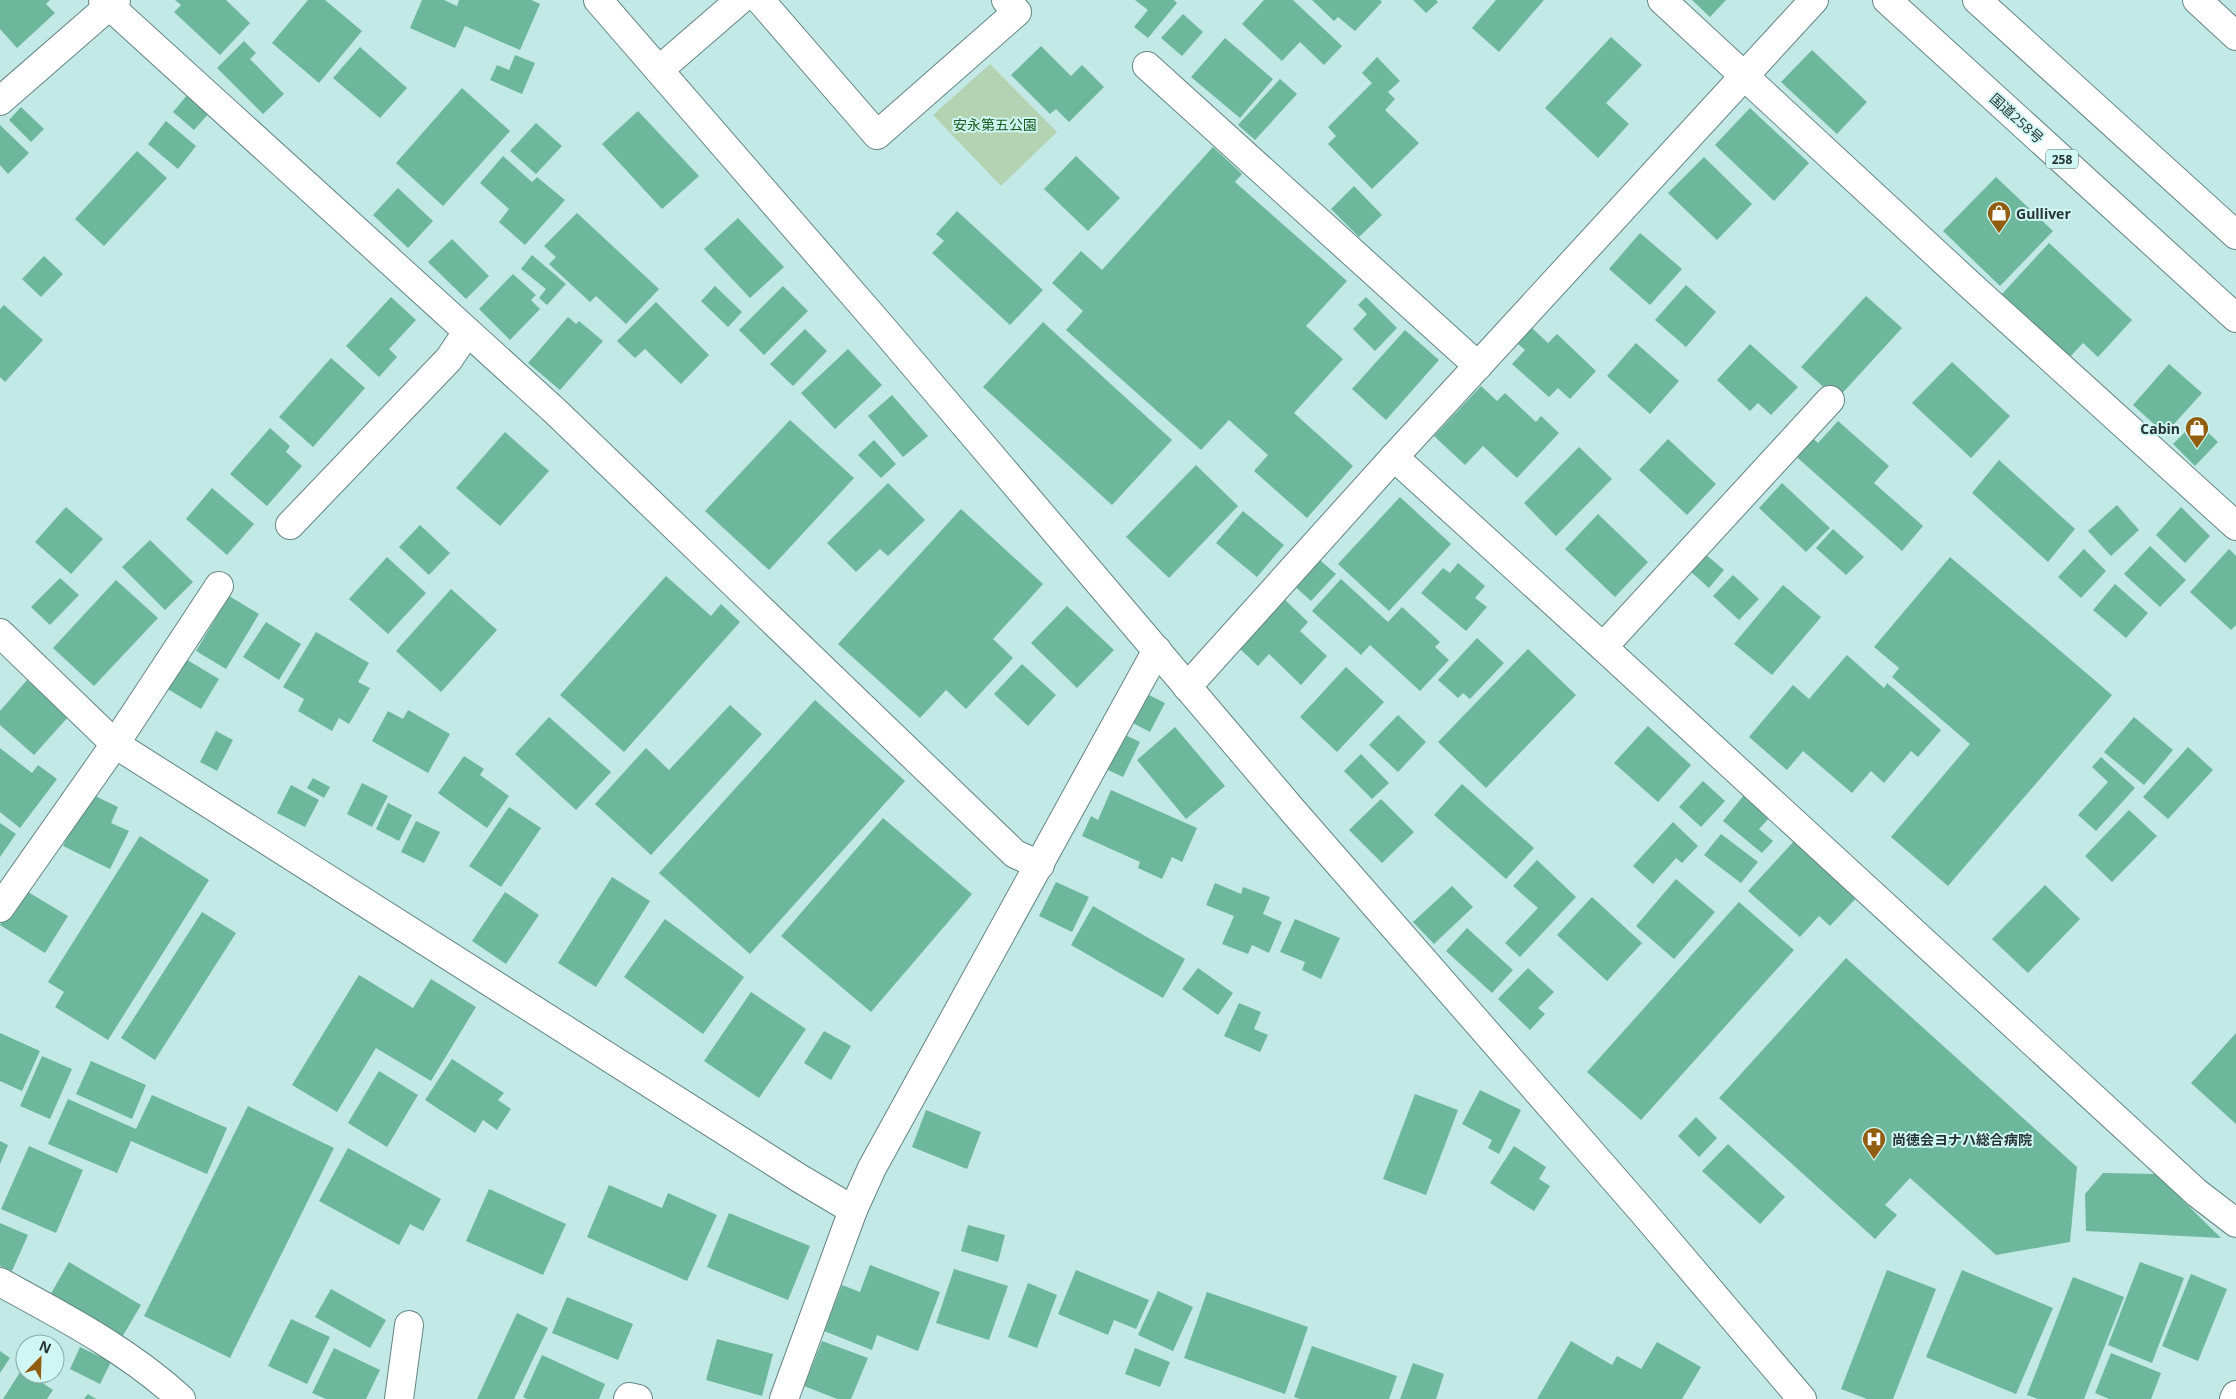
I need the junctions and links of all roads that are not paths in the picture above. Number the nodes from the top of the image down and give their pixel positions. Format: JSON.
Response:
{"nodes":[{"id":1,"x":598,"y":0,"type":"edge"},
{"id":2,"x":740,"y":0,"type":"edge"},
{"id":3,"x":760,"y":0,"type":"edge"},
{"id":4,"x":1006,"y":0,"type":"edge"},
{"id":5,"x":1662,"y":0,"type":"edge"},
{"id":6,"x":1814,"y":0,"type":"edge"},
{"id":7,"x":1887,"y":0,"type":"edge"},
{"id":8,"x":1977,"y":0,"type":"edge"},
{"id":9,"x":2197,"y":0,"type":"edge"},
{"id":10,"x":109,"y":2,"type":"edge"},
{"id":11,"x":2236,"y":36,"type":"edge"},
{"id":12,"x":1147,"y":66,"type":"dead end"},
{"id":13,"x":658,"y":70,"type":"junction"},
{"id":14,"x":1745,"y":75,"type":"junction"},
{"id":15,"x":0,"y":101,"type":"edge"},
{"id":16,"x":2236,"y":235,"type":"edge"},
{"id":17,"x":2236,"y":318,"type":"edge"},
{"id":18,"x":467,"y":332,"type":"junction"},
{"id":19,"x":1478,"y":366,"type":"junction"},
{"id":20,"x":1830,"y":400,"type":"dead end"},
{"id":21,"x":1394,"y":457,"type":"junction"},
{"id":22,"x":290,"y":525,"type":"dead end"},
{"id":23,"x":2236,"y":526,"type":"edge"},
{"id":24,"x":219,"y":586,"type":"dead end"},
{"id":25,"x":0,"y":633,"type":"edge"},
{"id":26,"x":1603,"y":647,"type":"junction"},
{"id":27,"x":1157,"y":650,"type":"junction"},
{"id":28,"x":1187,"y":687,"type":"junction"},
{"id":29,"x":115,"y":744,"type":"junction"},
{"id":30,"x":1040,"y":865,"type":"junction"},
{"id":31,"x":0,"y":908,"type":"edge"},
{"id":32,"x":853,"y":1210,"type":"junction"},
{"id":33,"x":2236,"y":1223,"type":"edge"},
{"id":34,"x":0,"y":1282,"type":"edge"},
{"id":35,"x":409,"y":1325,"type":"dead end"},
{"id":36,"x":2236,"y":1395,"type":"edge"},
{"id":37,"x":401,"y":1398,"type":"edge"},
{"id":38,"x":181,"y":1399,"type":"edge"},
{"id":39,"x":628,"y":1399,"type":"edge"},
{"id":40,"x":638,"y":1399,"type":"edge"},
{"id":41,"x":784,"y":1399,"type":"edge"},
{"id":42,"x":1802,"y":1399,"type":"edge"},
{"id":43,"x":2234,"y":1399,"type":"edge"}],
"edges":[{"from":1,"to":13,"type":"main road"},
{"from":2,"to":13,"type":"main road"},
{"from":3,"to":4,"type":"main road"},
{"from":5,"to":14,"type":"main road"},
{"from":6,"to":14,"type":"main road"},
{"from":7,"to":17,"type":"main road","name":"国道258号","number":"258"},
{"from":8,"to":16,"type":"main road"},
{"from":9,"to":11,"type":"main road"},
{"from":10,"to":15,"type":"main road"},
{"from":10,"to":18,"type":"main road"},
{"from":12,"to":19,"type":"main road"},
{"from":13,"to":27,"type":"main road"},
{"from":14,"to":19,"type":"main road"},
{"from":14,"to":23,"type":"main road"},
{"from":18,"to":22,"type":"main road"},
{"from":18,"to":30,"type":"main road"},
{"from":19,"to":21,"type":"main road"},
{"from":20,"to":26,"type":"main road"},
{"from":21,"to":26,"type":"main road"},
{"from":21,"to":28,"type":"main road"},
{"from":24,"to":29,"type":"main road"},
{"from":25,"to":29,"type":"main road"},
{"from":26,"to":33,"type":"main road"},
{"from":27,"to":28,"type":"main road"},
{"from":27,"to":30,"type":"main road"},
{"from":28,"to":42,"type":"main road"},
{"from":29,"to":31,"type":"main road"},
{"from":29,"to":32,"type":"main road"},
{"from":30,"to":32,"type":"main road"},
{"from":32,"to":41,"type":"main road"},
{"from":34,"to":38,"type":"main road"},
{"from":35,"to":37,"type":"main road"},
{"from":36,"to":43,"type":"main road"},
{"from":39,"to":40,"type":"main road"}]}
